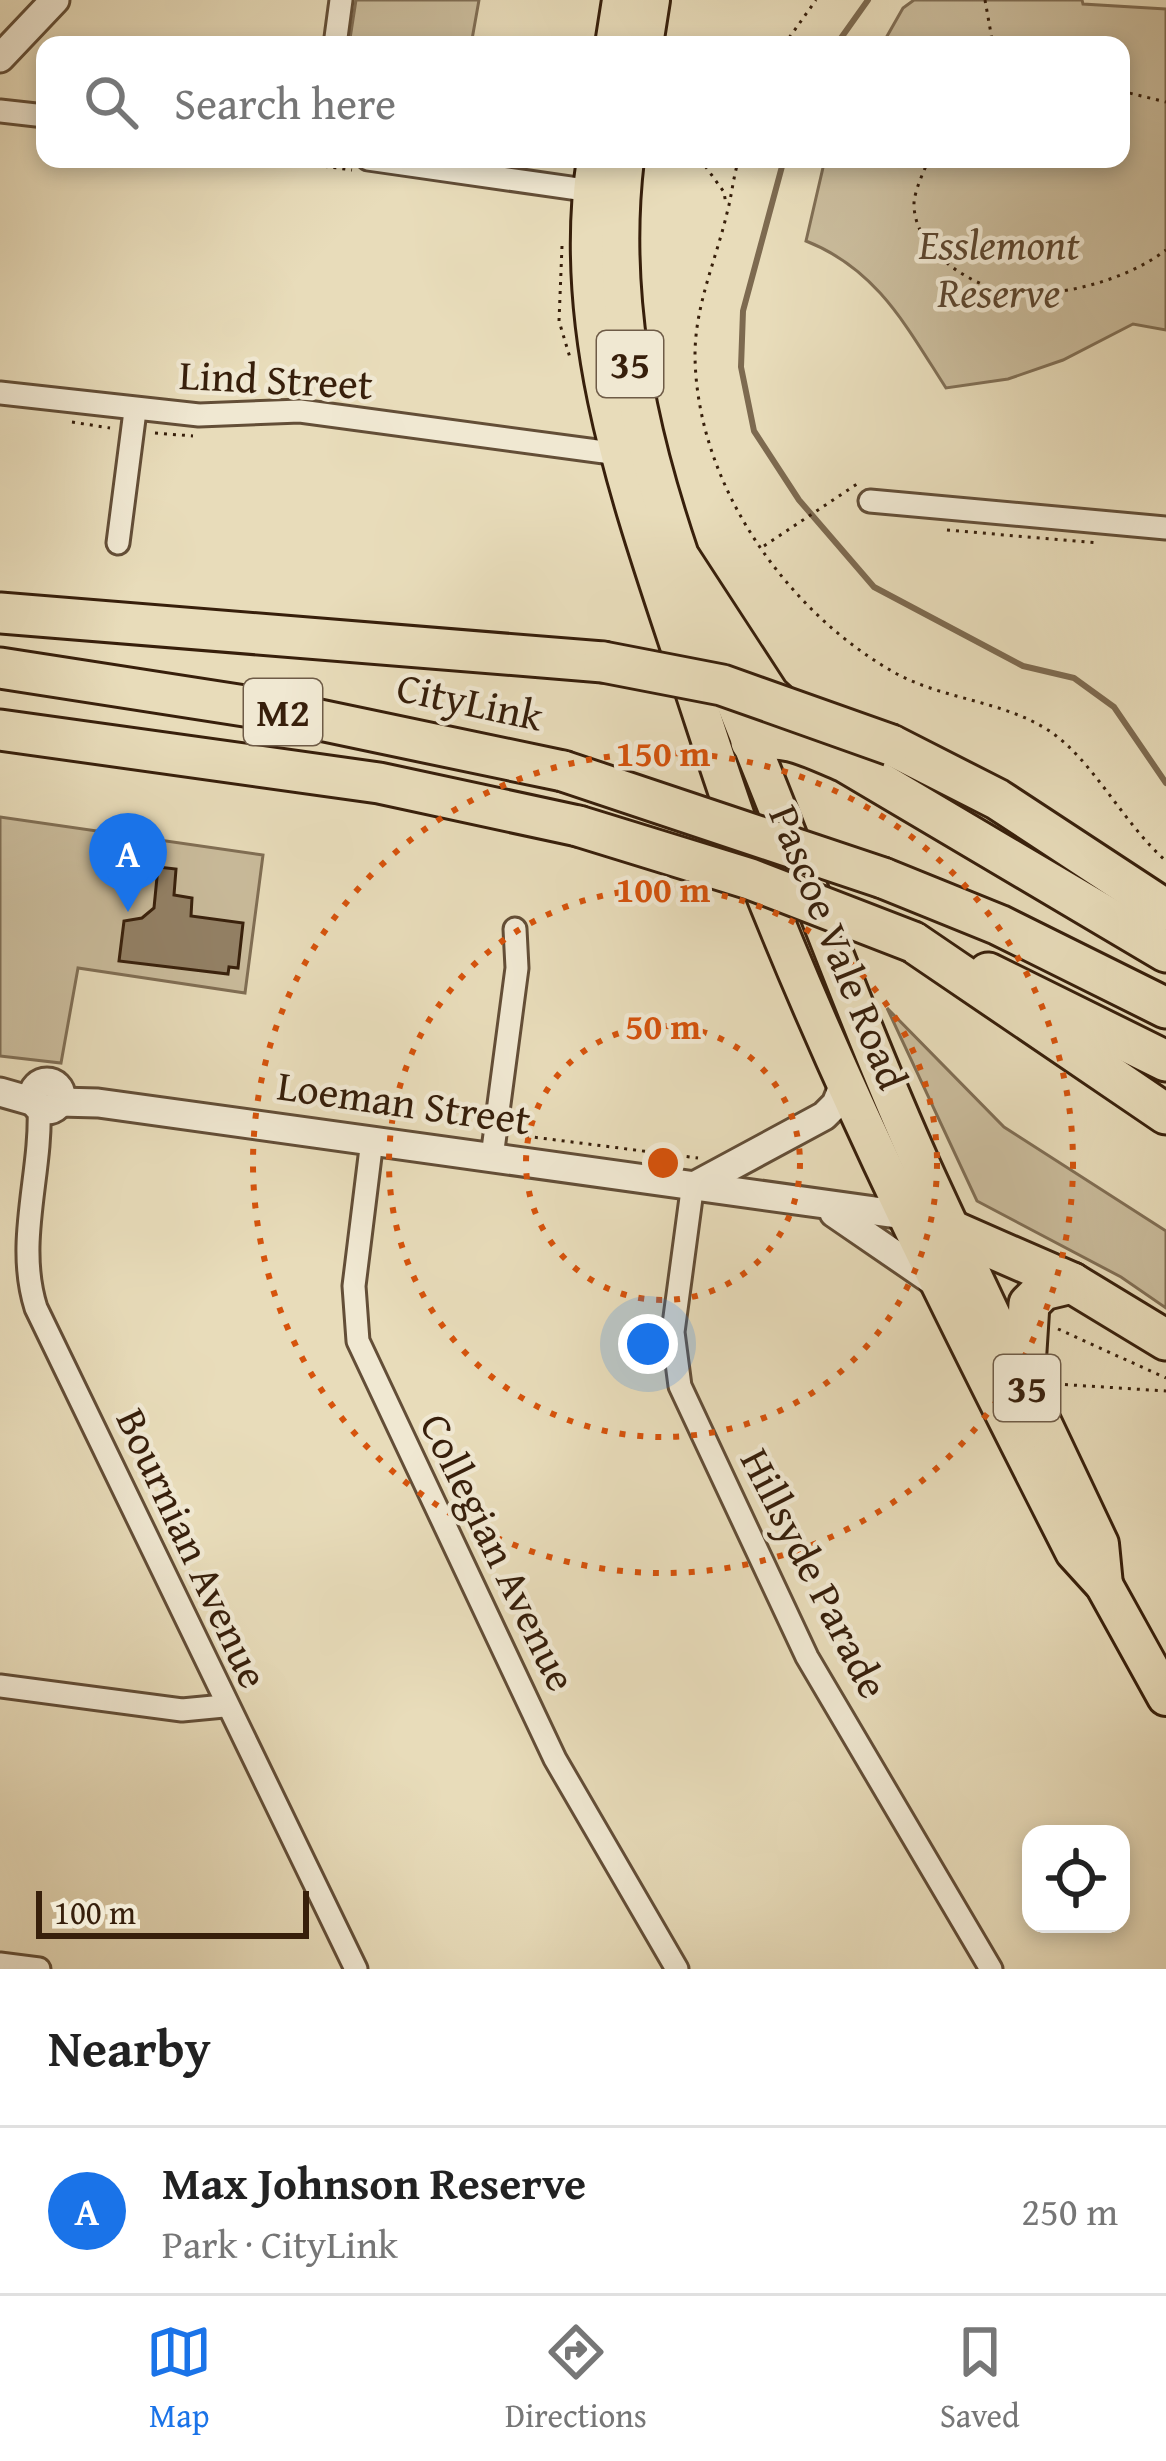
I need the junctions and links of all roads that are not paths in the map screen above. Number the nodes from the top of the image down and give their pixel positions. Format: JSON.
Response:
{"nodes":[{"id":1,"x":56,"y":0,"type":"edge"},
{"id":2,"x":341,"y":0,"type":"edge"},
{"id":3,"x":621,"y":0,"type":"edge"},
{"id":4,"x":651,"y":0,"type":"edge"},
{"id":5,"x":335,"y":36,"type":"edge"},
{"id":6,"x":615,"y":36,"type":"edge"},
{"id":7,"x":645,"y":36,"type":"edge"},
{"id":8,"x":0,"y":58,"type":"edge"},
{"id":9,"x":0,"y":110,"type":"edge"},
{"id":10,"x":36,"y":115,"type":"edge"},
{"id":11,"x":495,"y":168,"type":"edge"},
{"id":12,"x":625,"y":168,"type":"edge"},
{"id":13,"x":594,"y":175,"type":"edge"},
{"id":14,"x":0,"y":393,"type":"edge"},
{"id":15,"x":135,"y":410,"type":"junction"},
{"id":16,"x":619,"y":454,"type":"junction"},
{"id":17,"x":870,"y":501,"type":"dead end"},
{"id":18,"x":1166,"y":528,"type":"edge"},
{"id":19,"x":118,"y":543,"type":"dead end"},
{"id":20,"x":681,"y":560,"type":"junction"},
{"id":21,"x":0,"y":614,"type":"edge"},
{"id":22,"x":0,"y":668,"type":"edge"},
{"id":23,"x":0,"y":730,"type":"edge"},
{"id":24,"x":752,"y":742,"type":"junction"},
{"id":25,"x":845,"y":762,"type":"junction"},
{"id":26,"x":722,"y":775,"type":"junction"},
{"id":27,"x":1166,"y":910,"type":"edge"},
{"id":28,"x":515,"y":929,"type":"dead end"},
{"id":29,"x":913,"y":942,"type":"junction"},
{"id":30,"x":1166,"y":952,"type":"edge"},
{"id":31,"x":1166,"y":1007,"type":"edge"},
{"id":32,"x":1166,"y":1061,"type":"edge"},
{"id":33,"x":844,"y":1084,"type":"junction"},
{"id":34,"x":0,"y":1092,"type":"edge"},
{"id":35,"x":46,"y":1100,"type":"junction"},
{"id":36,"x":1166,"y":1114,"type":"edge"},
{"id":37,"x":372,"y":1140,"type":"junction"},
{"id":38,"x":494,"y":1145,"type":"junction"},
{"id":39,"x":697,"y":1175,"type":"junction"},
{"id":40,"x":821,"y":1204,"type":"junction"},
{"id":41,"x":904,"y":1215,"type":"junction"},
{"id":42,"x":955,"y":1232,"type":"junction"},
{"id":43,"x":1072,"y":1283,"type":"junction"},
{"id":44,"x":939,"y":1285,"type":"junction"},
{"id":45,"x":1166,"y":1340,"type":"edge"},
{"id":46,"x":1039,"y":1383,"type":"junction"},
{"id":47,"x":1104,"y":1585,"type":"junction"},
{"id":48,"x":0,"y":1686,"type":"edge"},
{"id":49,"x":1166,"y":1697,"type":"edge"},
{"id":50,"x":224,"y":1706,"type":"junction"},
{"id":51,"x":0,"y":1964,"type":"edge"},
{"id":52,"x":39,"y":1969,"type":"edge"},
{"id":53,"x":356,"y":1969,"type":"edge"},
{"id":54,"x":677,"y":1969,"type":"edge"},
{"id":55,"x":991,"y":1969,"type":"edge"}],
"edges":[{"from":1,"to":8,"type":"street"},
{"from":2,"to":5,"type":"street"},
{"from":3,"to":6,"type":"main road"},
{"from":4,"to":7,"type":"main road"},
{"from":9,"to":10,"type":"street"},
{"from":11,"to":13,"type":"street"},
{"from":12,"to":20,"type":"main road","name":"Pascoe Vale Road","number":"35"},
{"from":13,"to":16,"type":"main road","name":"Pascoe Vale Road","number":"35"},
{"from":14,"to":15,"type":"street","name":"Lind Street"},
{"from":15,"to":16,"type":"street","name":"Lind Street"},
{"from":15,"to":19,"type":"street"},
{"from":16,"to":26,"type":"main road","name":"Pascoe Vale Road","number":"35"},
{"from":17,"to":18,"type":"street"},
{"from":20,"to":24,"type":"main road","name":"Pascoe Vale Road","number":"35"},
{"from":20,"to":25,"type":"highway"},
{"from":21,"to":27,"type":"highway","bridge":true},
{"from":22,"to":31,"type":"highway","name":"CityLink","number":"M2","bridge":true},
{"from":23,"to":29,"type":"highway","number":"M2","bridge":true},
{"from":24,"to":25,"type":"highway"},
{"from":24,"to":26,"type":"main road"},
{"from":24,"to":42,"type":"main road","name":"Pascoe Vale Road","number":"35"},
{"from":25,"to":30,"type":"highway"},
{"from":26,"to":33,"type":"main road","name":"Pascoe Vale Road","number":"35"},
{"from":28,"to":38,"type":"street"},
{"from":29,"to":32,"type":"highway","number":"M2"},
{"from":29,"to":36,"type":"highway"},
{"from":33,"to":39,"type":"street"},
{"from":33,"to":41,"type":"main road","name":"Pascoe Vale Road","number":"35"},
{"from":34,"to":35,"type":"street","name":"Loeman Street"},
{"from":35,"to":37,"type":"street","name":"Loeman Street"},
{"from":35,"to":50,"type":"street","name":"Bournian Avenue"},
{"from":37,"to":38,"type":"street","name":"Loeman Street"},
{"from":37,"to":54,"type":"street","name":"Collegian Avenue"},
{"from":38,"to":39,"type":"street","name":"Loeman Street"},
{"from":39,"to":40,"type":"street","name":"Loeman Street"},
{"from":39,"to":55,"type":"street","name":"Hillsyde Parade"},
{"from":40,"to":41,"type":"street","name":"Loeman Street"},
{"from":40,"to":44,"type":"street"},
{"from":41,"to":42,"type":"main road"},
{"from":41,"to":44,"type":"main road","name":"Pascoe Vale Road","number":"35"},
{"from":42,"to":43,"type":"highway"},
{"from":42,"to":46,"type":"main road","name":"Pascoe Vale Road","number":"35"},
{"from":43,"to":45,"type":"highway"},
{"from":43,"to":46,"type":"highway"},
{"from":44,"to":47,"type":"main road","name":"Pascoe Vale Road","number":"35"},
{"from":46,"to":47,"type":"main road","name":"Pascoe Vale Road","number":"35"},
{"from":47,"to":49,"type":"main road","name":"Pascoe Vale Road","number":"35"},
{"from":48,"to":50,"type":"street"},
{"from":50,"to":53,"type":"street","name":"Bournian Avenue"},
{"from":51,"to":52,"type":"street"}]}
